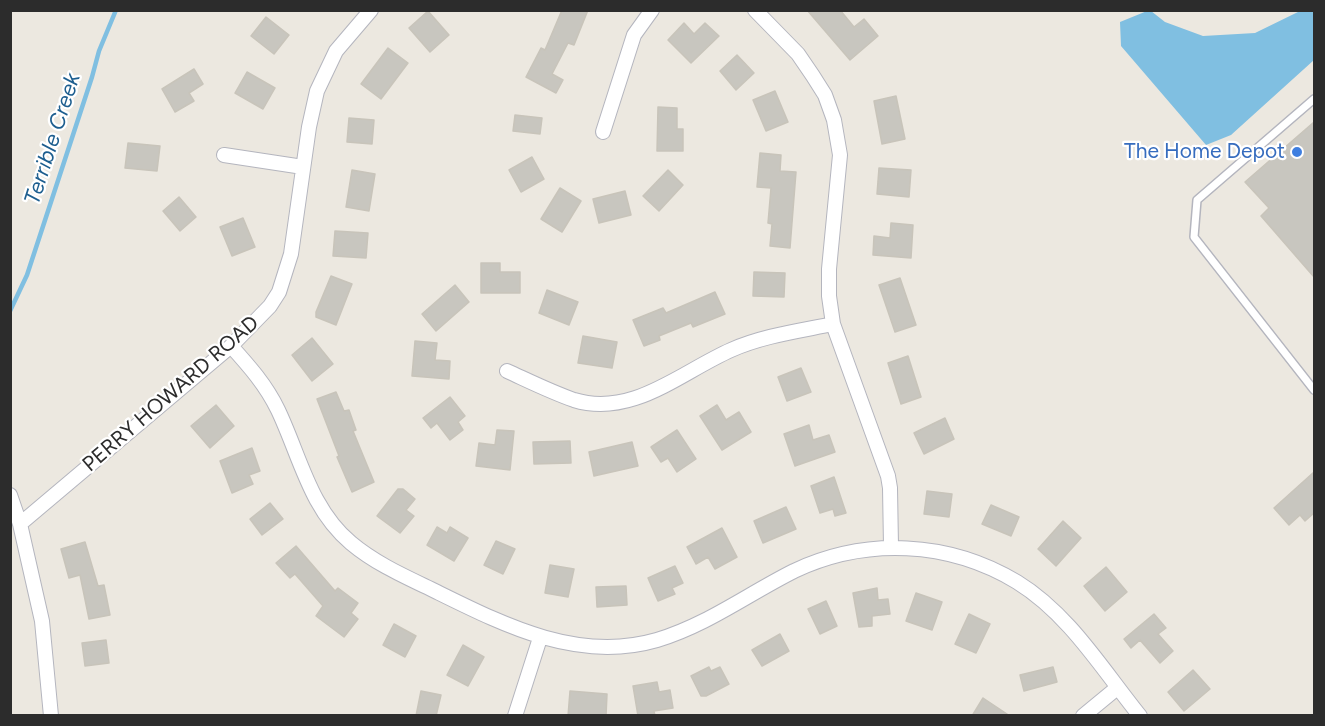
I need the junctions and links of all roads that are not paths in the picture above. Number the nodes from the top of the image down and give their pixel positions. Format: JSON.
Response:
{"nodes":[{"id":1,"x":371,"y":10,"type":"edge"},
{"id":2,"x":652,"y":10,"type":"edge"},
{"id":3,"x":755,"y":10,"type":"edge"},
{"id":4,"x":1314,"y":99,"type":"edge"},
{"id":5,"x":603,"y":132,"type":"dead end"},
{"id":6,"x":224,"y":155,"type":"dead end"},
{"id":7,"x":303,"y":167,"type":"junction"},
{"id":8,"x":832,"y":324,"type":"junction"},
{"id":9,"x":231,"y":346,"type":"junction"},
{"id":10,"x":507,"y":371,"type":"dead end"},
{"id":11,"x":1314,"y":390,"type":"edge"},
{"id":12,"x":10,"y":495,"type":"edge"},
{"id":13,"x":20,"y":524,"type":"junction"},
{"id":14,"x":891,"y":546,"type":"junction"},
{"id":15,"x":540,"y":638,"type":"junction"},
{"id":16,"x":1117,"y":688,"type":"junction"},
{"id":17,"x":51,"y":716,"type":"edge"},
{"id":18,"x":515,"y":716,"type":"edge"},
{"id":19,"x":1083,"y":716,"type":"edge"},
{"id":20,"x":1140,"y":716,"type":"edge"}],
"edges":[{"from":1,"to":7,"type":"street","name":"PERRY HOWARD ROAD"},
{"from":2,"to":5,"type":"street"},
{"from":3,"to":8,"type":"street"},
{"from":4,"to":11,"type":"lane"},
{"from":6,"to":7,"type":"street"},
{"from":7,"to":9,"type":"street","name":"PERRY HOWARD ROAD"},
{"from":8,"to":10,"type":"street"},
{"from":8,"to":14,"type":"street"},
{"from":9,"to":13,"type":"street","name":"PERRY HOWARD ROAD"},
{"from":9,"to":15,"type":"street"},
{"from":12,"to":13,"type":"street"},
{"from":13,"to":17,"type":"street"},
{"from":14,"to":15,"type":"street"},
{"from":14,"to":16,"type":"street"},
{"from":15,"to":18,"type":"street"},
{"from":16,"to":19,"type":"street"},
{"from":16,"to":20,"type":"street"}]}
